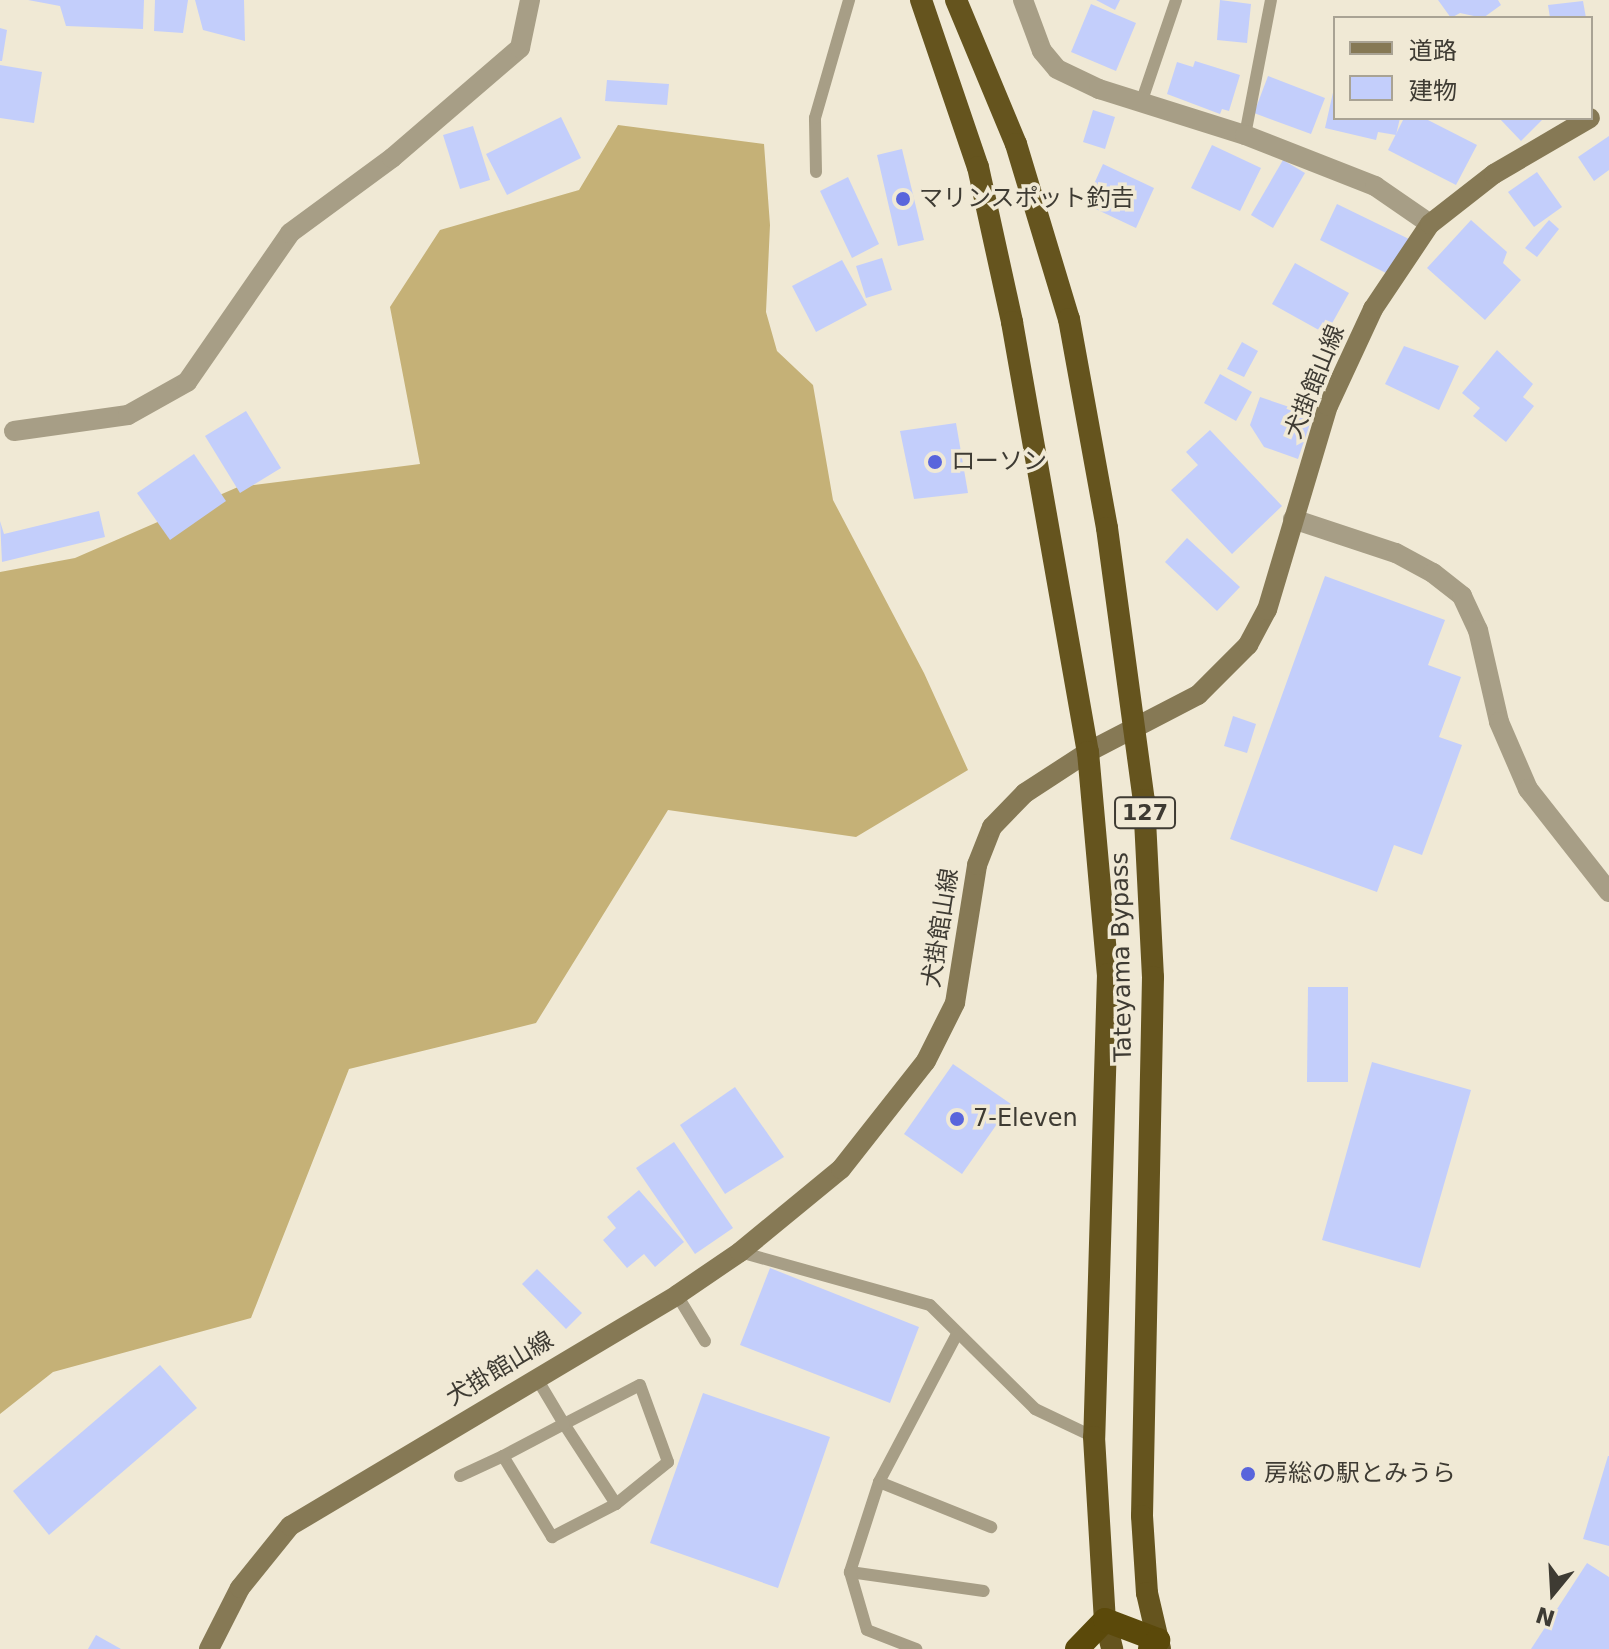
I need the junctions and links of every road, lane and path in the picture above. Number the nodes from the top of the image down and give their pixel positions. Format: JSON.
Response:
{"nodes":[{"id":1,"x":530,"y":0,"type":"edge"},
{"id":2,"x":849,"y":0,"type":"edge"},
{"id":3,"x":921,"y":0,"type":"edge"},
{"id":4,"x":956,"y":0,"type":"edge"},
{"id":5,"x":1023,"y":0,"type":"edge"},
{"id":6,"x":1176,"y":0,"type":"edge"},
{"id":7,"x":1271,"y":0,"type":"edge"},
{"id":8,"x":1141,"y":103,"type":"junction"},
{"id":9,"x":1588,"y":120,"type":"edge"},
{"id":10,"x":1245,"y":135,"type":"junction"},
{"id":11,"x":816,"y":172,"type":"dead end"},
{"id":12,"x":1430,"y":224,"type":"junction"},
{"id":13,"x":14,"y":431,"type":"dead end"},
{"id":14,"x":1293,"y":519,"type":"junction"},
{"id":15,"x":1132,"y":733,"type":"junction"},
{"id":16,"x":1088,"y":752,"type":"junction"},
{"id":17,"x":1609,"y":892,"type":"edge"},
{"id":18,"x":740,"y":1252,"type":"junction"},
{"id":19,"x":677,"y":1295,"type":"junction"},
{"id":20,"x":957,"y":1334,"type":"junction"},
{"id":21,"x":705,"y":1341,"type":"dead end"},
{"id":22,"x":536,"y":1377,"type":"junction"},
{"id":23,"x":564,"y":1424,"type":"junction"},
{"id":24,"x":1094,"y":1437,"type":"junction"},
{"id":25,"x":503,"y":1456,"type":"junction"},
{"id":26,"x":460,"y":1476,"type":"dead end"},
{"id":27,"x":879,"y":1482,"type":"junction"},
{"id":28,"x":616,"y":1504,"type":"junction"},
{"id":29,"x":991,"y":1527,"type":"dead end"},
{"id":30,"x":850,"y":1572,"type":"junction"},
{"id":31,"x":984,"y":1591,"type":"dead end"},
{"id":32,"x":1105,"y":1620,"type":"junction"},
{"id":33,"x":1156,"y":1646,"type":"edge"},
{"id":34,"x":209,"y":1649,"type":"edge"},
{"id":35,"x":916,"y":1649,"type":"edge"},
{"id":36,"x":1077,"y":1649,"type":"edge"},
{"id":37,"x":1112,"y":1649,"type":"edge"}],
"edges":[{"from":1,"to":13,"type":"street"},
{"from":2,"to":11,"type":"lane"},
{"from":3,"to":16,"type":"highway","name":"Tateyama Bypass","number":"127"},
{"from":4,"to":15,"type":"highway","name":"Tateyama Bypass","number":"127"},
{"from":5,"to":8,"type":"street"},
{"from":6,"to":8,"type":"lane"},
{"from":7,"to":10,"type":"lane"},
{"from":8,"to":10,"type":"street"},
{"from":9,"to":12,"type":"main road","name":"犬掛館山線"},
{"from":10,"to":12,"type":"street"},
{"from":12,"to":14,"type":"main road","name":"犬掛館山線"},
{"from":14,"to":15,"type":"main road","name":"犬掛館山線"},
{"from":14,"to":17,"type":"street"},
{"from":15,"to":16,"type":"main road","name":"犬掛館山線"},
{"from":15,"to":33,"type":"highway","name":"Tateyama Bypass","number":"127"},
{"from":16,"to":18,"type":"main road","name":"犬掛館山線"},
{"from":16,"to":24,"type":"highway","name":"Tateyama Bypass","number":"127"},
{"from":18,"to":19,"type":"main road","name":"犬掛館山線"},
{"from":18,"to":20,"type":"lane"},
{"from":19,"to":21,"type":"lane"},
{"from":19,"to":22,"type":"main road","name":"犬掛館山線"},
{"from":20,"to":24,"type":"lane"},
{"from":20,"to":27,"type":"lane"},
{"from":22,"to":23,"type":"lane"},
{"from":22,"to":34,"type":"main road","name":"犬掛館山線"},
{"from":23,"to":25,"type":"lane"},
{"from":23,"to":28,"type":"lane"},
{"from":23,"to":28,"type":"lane"},
{"from":24,"to":32,"type":"highway","name":"Tateyama Bypass","number":"127"},
{"from":25,"to":26,"type":"lane"},
{"from":25,"to":28,"type":"lane"},
{"from":27,"to":29,"type":"lane"},
{"from":27,"to":30,"type":"lane"},
{"from":30,"to":31,"type":"lane"},
{"from":30,"to":35,"type":"lane"},
{"from":32,"to":33,"type":"highway"},
{"from":32,"to":36,"type":"highway"},
{"from":32,"to":37,"type":"highway","name":"Tateyama Bypass","number":"127"}]}
